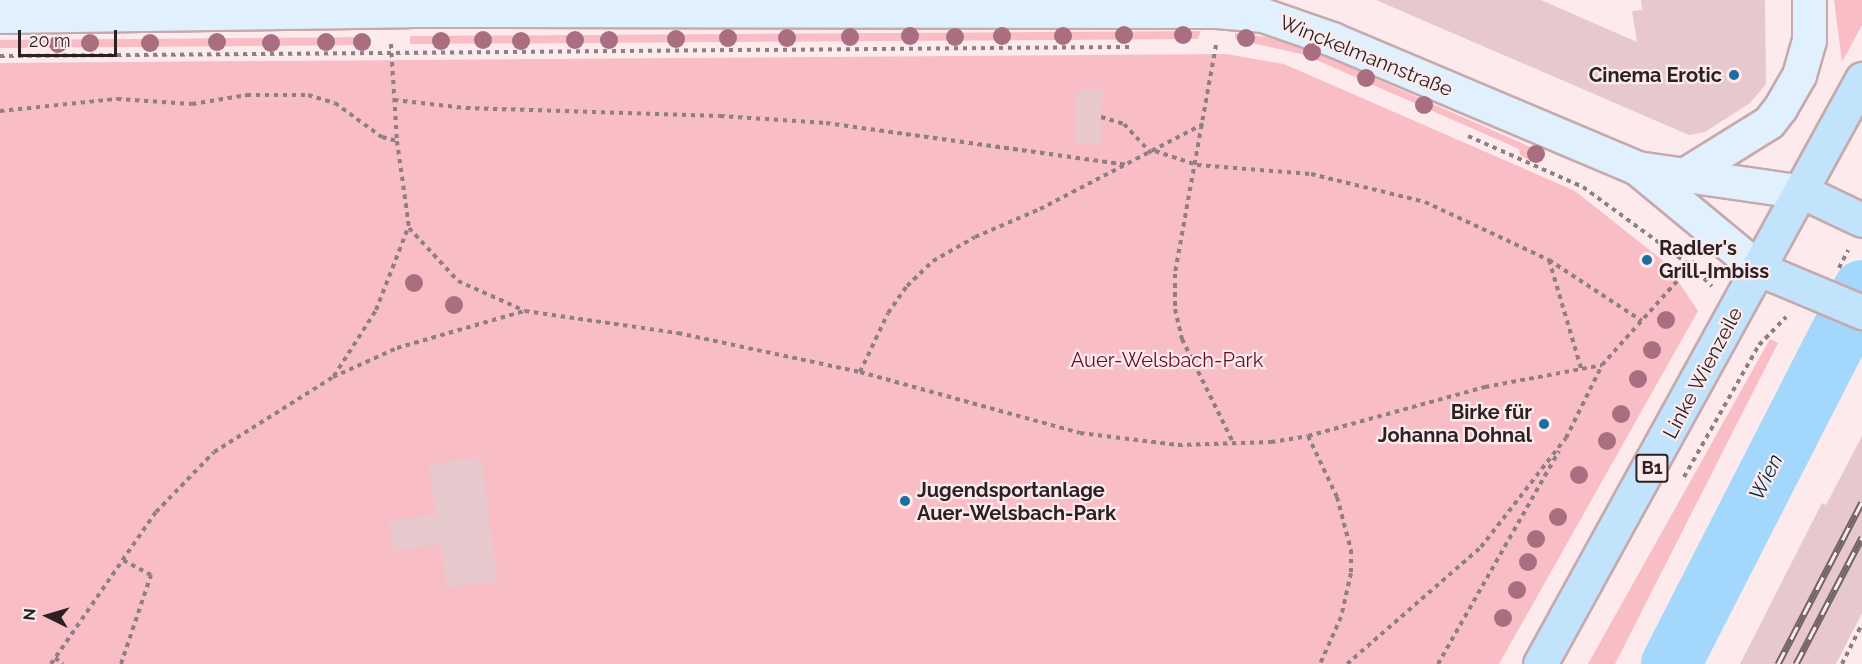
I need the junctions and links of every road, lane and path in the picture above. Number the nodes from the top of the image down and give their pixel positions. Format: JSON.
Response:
{"nodes":[{"id":1,"x":1809,"y":0,"type":"edge"},
{"id":2,"x":388,"y":10,"type":"junction"},
{"id":3,"x":1217,"y":11,"type":"junction"},
{"id":4,"x":0,"y":16,"type":"edge"},
{"id":5,"x":1145,"y":47,"type":"dead end"},
{"id":6,"x":1204,"y":47,"type":"dead end"},
{"id":7,"x":1216,"y":47,"type":"junction"},
{"id":8,"x":1224,"y":47,"type":"dead end"},
{"id":9,"x":392,"y":52,"type":"junction"},
{"id":10,"x":0,"y":56,"type":"edge"},
{"id":11,"x":1862,"y":79,"type":"edge"},
{"id":12,"x":394,"y":100,"type":"junction"},
{"id":13,"x":0,"y":111,"type":"edge"},
{"id":14,"x":1101,"y":117,"type":"dead end"},
{"id":15,"x":1203,"y":124,"type":"junction"},
{"id":16,"x":1456,"y":131,"type":"dead end"},
{"id":17,"x":397,"y":141,"type":"junction"},
{"id":18,"x":1153,"y":152,"type":"junction"},
{"id":19,"x":1128,"y":165,"type":"junction"},
{"id":20,"x":1197,"y":165,"type":"junction"},
{"id":21,"x":1637,"y":168,"type":"junction"},
{"id":22,"x":1684,"y":175,"type":"junction"},
{"id":23,"x":1803,"y":192,"type":"junction"},
{"id":24,"x":1857,"y":218,"type":"edge"},
{"id":25,"x":409,"y":228,"type":"junction"},
{"id":26,"x":1549,"y":260,"type":"junction"},
{"id":27,"x":1759,"y":269,"type":"junction"},
{"id":28,"x":1807,"y":302,"type":"junction"},
{"id":29,"x":525,"y":311,"type":"junction"},
{"id":30,"x":1862,"y":312,"type":"edge"},
{"id":31,"x":1642,"y":321,"type":"junction"},
{"id":32,"x":1602,"y":365,"type":"junction"},
{"id":33,"x":1581,"y":368,"type":"junction"},
{"id":34,"x":860,"y":372,"type":"junction"},
{"id":35,"x":333,"y":377,"type":"junction"},
{"id":36,"x":1308,"y":436,"type":"junction"},
{"id":37,"x":1566,"y":438,"type":"junction"},
{"id":38,"x":1234,"y":444,"type":"junction"},
{"id":39,"x":1684,"y":479,"type":"dead end"},
{"id":40,"x":123,"y":560,"type":"junction"},
{"id":41,"x":1862,"y":624,"type":"edge"},
{"id":42,"x":55,"y":658,"type":"junction"},
{"id":43,"x":51,"y":664,"type":"edge"},
{"id":44,"x":63,"y":664,"type":"edge"},
{"id":45,"x":121,"y":664,"type":"edge"},
{"id":46,"x":1320,"y":664,"type":"edge"},
{"id":47,"x":1347,"y":664,"type":"edge"},
{"id":48,"x":1438,"y":664,"type":"edge"},
{"id":49,"x":1540,"y":664,"type":"edge"},
{"id":50,"x":1842,"y":664,"type":"edge"}],
"edges":[{"from":1,"to":22,"type":"main road"},
{"from":2,"to":3,"type":"main road","name":"Winckelmannstraße"},
{"from":2,"to":4,"type":"main road","name":"Winckelmannstraße"},
{"from":2,"to":9,"type":"path"},
{"from":3,"to":7,"type":"path"},
{"from":3,"to":21,"type":"main road","name":"Winckelmannstraße"},
{"from":5,"to":9,"type":"path"},
{"from":6,"to":7,"type":"path"},
{"from":7,"to":8,"type":"path"},
{"from":7,"to":15,"type":"path"},
{"from":9,"to":10,"type":"path"},
{"from":9,"to":12,"type":"path"},
{"from":11,"to":23,"type":"main road","name":"Linke Wienzeile","number":"B1"},
{"from":12,"to":17,"type":"path"},
{"from":12,"to":19,"type":"path"},
{"from":13,"to":17,"type":"path"},
{"from":14,"to":18,"type":"path"},
{"from":15,"to":18,"type":"path"},
{"from":15,"to":20,"type":"path"},
{"from":16,"to":31,"type":"path"},
{"from":17,"to":25,"type":"path"},
{"from":18,"to":19,"type":"path"},
{"from":18,"to":20,"type":"path"},
{"from":19,"to":34,"type":"path"},
{"from":20,"to":26,"type":"path"},
{"from":20,"to":38,"type":"path"},
{"from":21,"to":22,"type":"main road","name":"Winckelmannstraße"},
{"from":21,"to":27,"type":"main road","name":"Winckelmannstraße"},
{"from":22,"to":23,"type":"main road","name":"Winckelmannstraße"},
{"from":23,"to":24,"type":"main road"},
{"from":23,"to":27,"type":"main road","name":"Linke Wienzeile","number":"B1"},
{"from":25,"to":29,"type":"path"},
{"from":25,"to":35,"type":"path"},
{"from":26,"to":31,"type":"path"},
{"from":26,"to":33,"type":"path"},
{"from":27,"to":28,"type":"main road"},
{"from":27,"to":49,"type":"main road","name":"Linke Wienzeile","number":"B1"},
{"from":28,"to":30,"type":"main road"},
{"from":28,"to":39,"type":"path"},
{"from":29,"to":34,"type":"path"},
{"from":29,"to":35,"type":"path"},
{"from":31,"to":32,"type":"path"},
{"from":32,"to":33,"type":"path"},
{"from":32,"to":37,"type":"path"},
{"from":33,"to":36,"type":"path"},
{"from":34,"to":38,"type":"path"},
{"from":35,"to":40,"type":"path"},
{"from":36,"to":38,"type":"path"},
{"from":36,"to":46,"type":"path"},
{"from":37,"to":47,"type":"path"},
{"from":37,"to":48,"type":"path"},
{"from":40,"to":42,"type":"path"},
{"from":40,"to":45,"type":"path"},
{"from":41,"to":50,"type":"path"},
{"from":42,"to":43,"type":"path"},
{"from":42,"to":44,"type":"path"}]}
